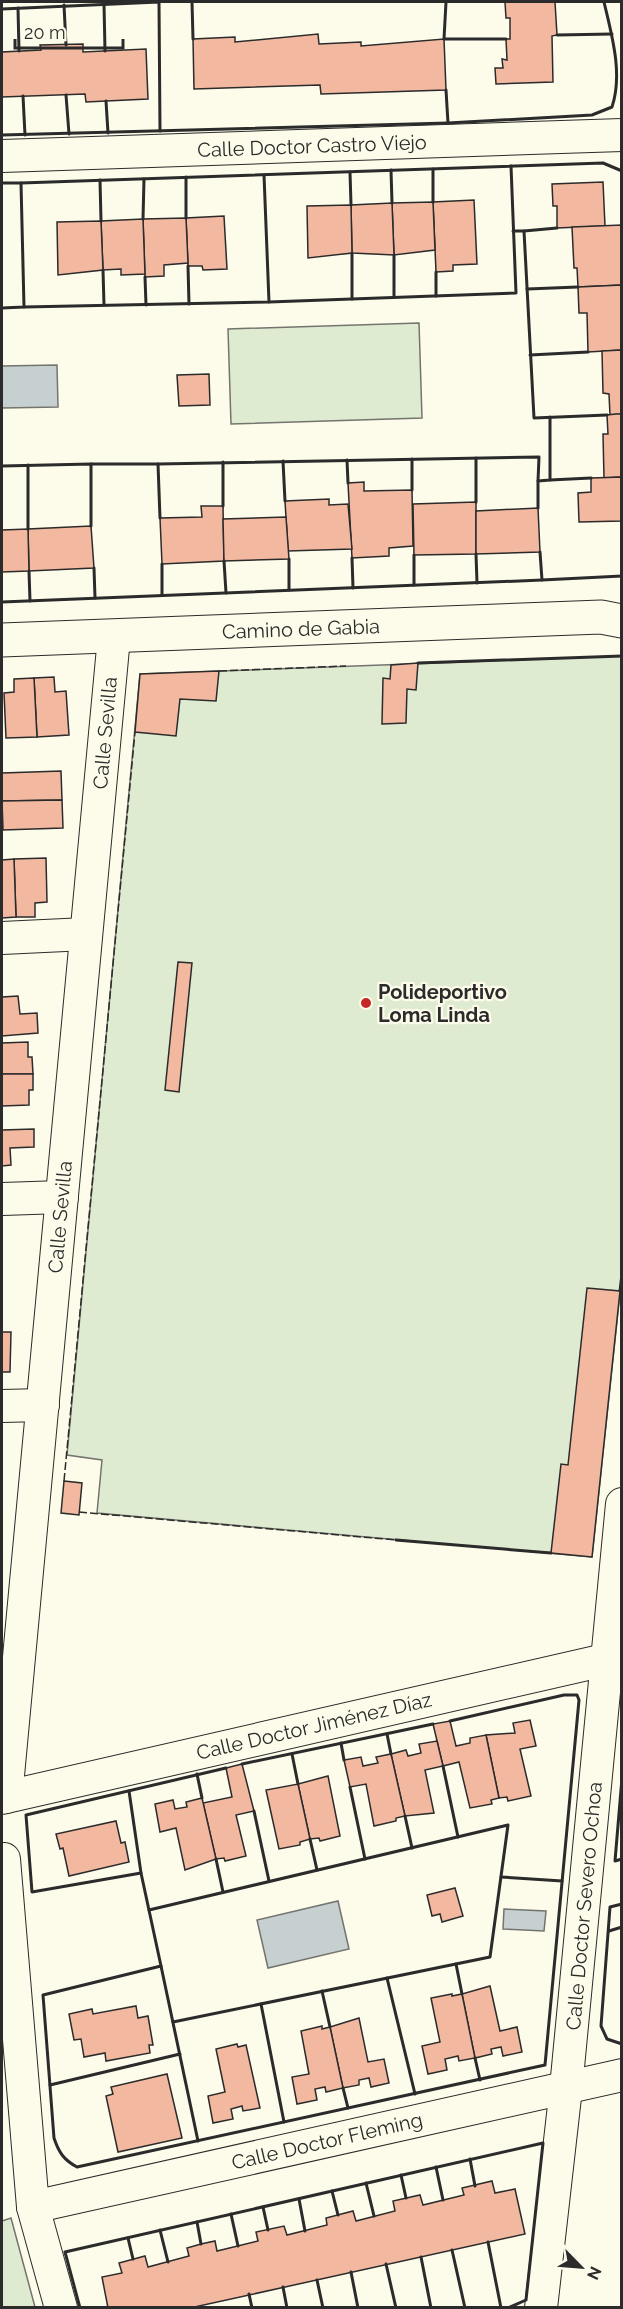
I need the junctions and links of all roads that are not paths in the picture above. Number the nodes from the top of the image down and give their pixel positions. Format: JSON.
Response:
{"nodes":[{"id":1,"x":621,"y":135,"type":"edge"},
{"id":2,"x":2,"y":156,"type":"edge"},
{"id":3,"x":614,"y":616,"type":"edge"},
{"id":4,"x":114,"y":637,"type":"junction"},
{"id":5,"x":2,"y":640,"type":"edge"},
{"id":6,"x":86,"y":934,"type":"junction"},
{"id":7,"x":2,"y":938,"type":"edge"},
{"id":8,"x":62,"y":1197,"type":"junction"},
{"id":9,"x":2,"y":1199,"type":"edge"},
{"id":10,"x":43,"y":1404,"type":"junction"},
{"id":11,"x":2,"y":1406,"type":"edge"},
{"id":12,"x":621,"y":1504,"type":"edge"},
{"id":13,"x":13,"y":1609,"type":"edge"},
{"id":14,"x":614,"y":1657,"type":"edge"},
{"id":15,"x":4,"y":1797,"type":"edge"},
{"id":16,"x":4,"y":1859,"type":"dead end"},
{"id":17,"x":621,"y":2075,"type":"edge"},
{"id":18,"x":566,"y":2088,"type":"junction"},
{"id":19,"x":33,"y":2207,"type":"junction"},
{"id":20,"x":61,"y":2307,"type":"edge"},
{"id":21,"x":541,"y":2307,"type":"edge"}],
"edges":[{"from":1,"to":2,"type":"street","name":"Calle Doctor Castro Viejo"},
{"from":3,"to":4,"type":"street","name":"Camino de Gabia"},
{"from":4,"to":5,"type":"street","name":"Camino de Gabia"},
{"from":4,"to":6,"type":"street","name":"Calle Sevilla"},
{"from":6,"to":7,"type":"street"},
{"from":6,"to":8,"type":"street","name":"Calle Sevilla"},
{"from":8,"to":9,"type":"street"},
{"from":8,"to":10,"type":"street","name":"Calle Sevilla"},
{"from":10,"to":11,"type":"street"},
{"from":10,"to":13,"type":"street","name":"Calle Sevilla"},
{"from":12,"to":14,"type":"street","name":"Calle Doctor Severo Ochoa"},
{"from":13,"to":15,"type":"street","name":"Calle Sevilla"},
{"from":14,"to":15,"type":"street","name":"Calle Doctor Jiménez Díaz"},
{"from":14,"to":18,"type":"street","name":"Calle Doctor Severo Ochoa"},
{"from":16,"to":19,"type":"street"},
{"from":17,"to":18,"type":"street","name":"Calle Doctor Fleming"},
{"from":18,"to":19,"type":"street","name":"Calle Doctor Fleming"},
{"from":18,"to":21,"type":"street","name":"Calle Doctor Severo Ochoa"},
{"from":19,"to":20,"type":"street"}]}
